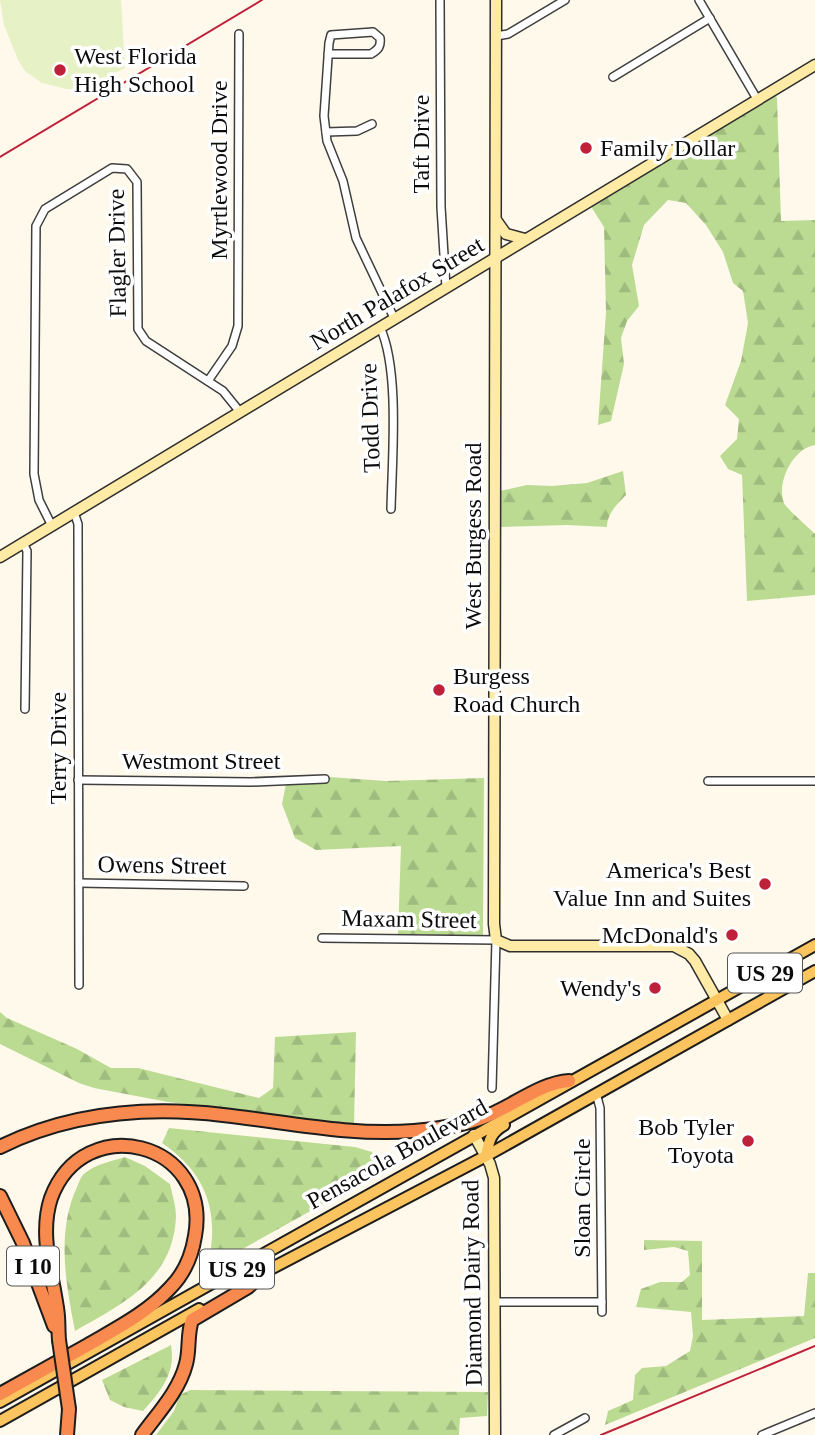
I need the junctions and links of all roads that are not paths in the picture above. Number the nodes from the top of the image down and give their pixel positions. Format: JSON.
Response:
{"nodes":[{"id":1,"x":440,"y":0,"type":"edge"},
{"id":2,"x":496,"y":0,"type":"edge"},
{"id":3,"x":565,"y":0,"type":"edge"},
{"id":4,"x":699,"y":0,"type":"edge"},
{"id":5,"x":710,"y":18,"type":"junction"},
{"id":6,"x":239,"y":34,"type":"dead end"},
{"id":7,"x":496,"y":36,"type":"junction"},
{"id":8,"x":328,"y":54,"type":"junction"},
{"id":9,"x":815,"y":65,"type":"edge"},
{"id":10,"x":613,"y":78,"type":"dead end"},
{"id":11,"x":757,"y":99,"type":"junction"},
{"id":12,"x":372,"y":124,"type":"dead end"},
{"id":13,"x":326,"y":132,"type":"junction"},
{"id":14,"x":496,"y":220,"type":"junction"},
{"id":15,"x":526,"y":239,"type":"junction"},
{"id":16,"x":496,"y":257,"type":"junction"},
{"id":17,"x":446,"y":287,"type":"junction"},
{"id":18,"x":394,"y":318,"type":"junction"},
{"id":19,"x":380,"y":327,"type":"junction"},
{"id":20,"x":208,"y":381,"type":"junction"},
{"id":21,"x":240,"y":412,"type":"junction"},
{"id":22,"x":391,"y":509,"type":"dead end"},
{"id":23,"x":74,"y":512,"type":"junction"},
{"id":24,"x":52,"y":526,"type":"junction"},
{"id":25,"x":23,"y":543,"type":"junction"},
{"id":26,"x":0,"y":557,"type":"edge"},
{"id":27,"x":25,"y":709,"type":"dead end"},
{"id":28,"x":325,"y":779,"type":"dead end"},
{"id":29,"x":78,"y":780,"type":"junction"},
{"id":30,"x":708,"y":781,"type":"dead end"},
{"id":31,"x":815,"y":781,"type":"edge"},
{"id":32,"x":79,"y":883,"type":"junction"},
{"id":33,"x":244,"y":886,"type":"dead end"},
{"id":34,"x":322,"y":937,"type":"dead end"},
{"id":35,"x":496,"y":940,"type":"junction"},
{"id":36,"x":815,"y":945,"type":"edge"},
{"id":37,"x":815,"y":971,"type":"edge"},
{"id":38,"x":79,"y":985,"type":"dead end"},
{"id":39,"x":717,"y":1000,"type":"junction"},
{"id":40,"x":728,"y":1020,"type":"junction"},
{"id":41,"x":571,"y":1084,"type":"junction"},
{"id":42,"x":492,"y":1088,"type":"dead end"},
{"id":43,"x":596,"y":1093,"type":"junction"},
{"id":44,"x":580,"y":1103,"type":"junction"},
{"id":45,"x":474,"y":1135,"type":"junction"},
{"id":46,"x":0,"y":1147,"type":"edge"},
{"id":47,"x":486,"y":1156,"type":"junction"},
{"id":48,"x":0,"y":1196,"type":"edge"},
{"id":49,"x":265,"y":1272,"type":"junction"},
{"id":50,"x":494,"y":1301,"type":"junction"},
{"id":51,"x":602,"y":1303,"type":"junction"},
{"id":52,"x":602,"y":1312,"type":"dead end"},
{"id":53,"x":58,"y":1340,"type":"junction"},
{"id":54,"x":0,"y":1394,"type":"edge"},
{"id":55,"x":0,"y":1402,"type":"edge"},
{"id":56,"x":815,"y":1413,"type":"edge"},
{"id":57,"x":585,"y":1418,"type":"dead end"},
{"id":58,"x":0,"y":1421,"type":"edge"},
{"id":59,"x":69,"y":1435,"type":"edge"},
{"id":60,"x":142,"y":1435,"type":"edge"},
{"id":61,"x":495,"y":1435,"type":"edge"},
{"id":62,"x":554,"y":1435,"type":"edge"},
{"id":63,"x":762,"y":1435,"type":"edge"}],
"edges":[{"from":1,"to":17,"type":"street","name":"Taft Drive"},
{"from":2,"to":7,"type":"main road","name":"West Burgess Road"},
{"from":3,"to":7,"type":"street"},
{"from":4,"to":5,"type":"street"},
{"from":5,"to":10,"type":"street"},
{"from":5,"to":11,"type":"street"},
{"from":6,"to":20,"type":"street","name":"Myrtlewood Drive"},
{"from":7,"to":14,"type":"main road","name":"West Burgess Road"},
{"from":8,"to":8,"type":"street"},
{"from":8,"to":13,"type":"street"},
{"from":9,"to":11,"type":"main road","name":"North Palafox Street"},
{"from":11,"to":15,"type":"main road","name":"North Palafox Street"},
{"from":12,"to":13,"type":"street"},
{"from":13,"to":18,"type":"street"},
{"from":14,"to":15,"type":"main road"},
{"from":14,"to":16,"type":"main road","name":"West Burgess Road"},
{"from":15,"to":16,"type":"main road","name":"North Palafox Street"},
{"from":16,"to":17,"type":"main road","name":"North Palafox Street"},
{"from":16,"to":35,"type":"main road","name":"West Burgess Road"},
{"from":17,"to":18,"type":"main road","name":"North Palafox Street"},
{"from":18,"to":19,"type":"main road","name":"North Palafox Street"},
{"from":19,"to":21,"type":"main road","name":"North Palafox Street"},
{"from":19,"to":22,"type":"street","name":"Todd Drive"},
{"from":20,"to":21,"type":"street","name":"Flagler Drive"},
{"from":20,"to":24,"type":"street","name":"Flagler Drive"},
{"from":21,"to":23,"type":"main road","name":"North Palafox Street"},
{"from":23,"to":24,"type":"main road","name":"North Palafox Street"},
{"from":23,"to":29,"type":"street","name":"Terry Drive"},
{"from":24,"to":25,"type":"main road","name":"North Palafox Street"},
{"from":25,"to":26,"type":"main road","name":"North Palafox Street"},
{"from":25,"to":27,"type":"street"},
{"from":28,"to":29,"type":"street","name":"Westmont Street"},
{"from":29,"to":32,"type":"street","name":"Terry Drive"},
{"from":30,"to":31,"type":"street"},
{"from":32,"to":33,"type":"street","name":"Owens Street"},
{"from":32,"to":38,"type":"street","name":"Terry Drive"},
{"from":34,"to":35,"type":"street","name":"Maxam Street"},
{"from":35,"to":39,"type":"main road"},
{"from":35,"to":42,"type":"street","name":"West Burgess Road"},
{"from":36,"to":39,"type":"main road","name":"Pensacola Boulevard","number":"US 29"},
{"from":37,"to":40,"type":"main road","name":"Pensacola Boulevard","number":"US 29"},
{"from":39,"to":40,"type":"main road"},
{"from":39,"to":41,"type":"main road","name":"Pensacola Boulevard","number":"US 29"},
{"from":40,"to":43,"type":"main road","name":"Pensacola Boulevard","number":"US 29"},
{"from":41,"to":44,"type":"main road"},
{"from":41,"to":45,"type":"main road","name":"Pensacola Boulevard","number":"US 29"},
{"from":41,"to":46,"type":"highway"},
{"from":41,"to":47,"type":"main road"},
{"from":43,"to":44,"type":"main road","name":"Pensacola Boulevard","number":"US 29"},
{"from":43,"to":51,"type":"street","name":"Sloan Circle"},
{"from":44,"to":47,"type":"main road","name":"Pensacola Boulevard","number":"US 29"},
{"from":45,"to":47,"type":"main road","name":"Diamond Dairy Road"},
{"from":45,"to":55,"type":"main road","name":"Pensacola Boulevard","number":"US 29"},
{"from":47,"to":49,"type":"main road","name":"Pensacola Boulevard","number":"US 29"},
{"from":47,"to":50,"type":"main road","name":"Diamond Dairy Road"},
{"from":48,"to":53,"type":"highway","number":"I 10"},
{"from":49,"to":58,"type":"main road","name":"Pensacola Boulevard","number":"US 29"},
{"from":49,"to":60,"type":"highway"},
{"from":50,"to":51,"type":"street"},
{"from":50,"to":61,"type":"main road","name":"Diamond Dairy Road"},
{"from":51,"to":52,"type":"street","name":"Sloan Circle"},
{"from":53,"to":54,"type":"highway"},
{"from":53,"to":59,"type":"highway","number":"I 10","bridge":true},
{"from":56,"to":63,"type":"street"},
{"from":57,"to":62,"type":"street"}]}
